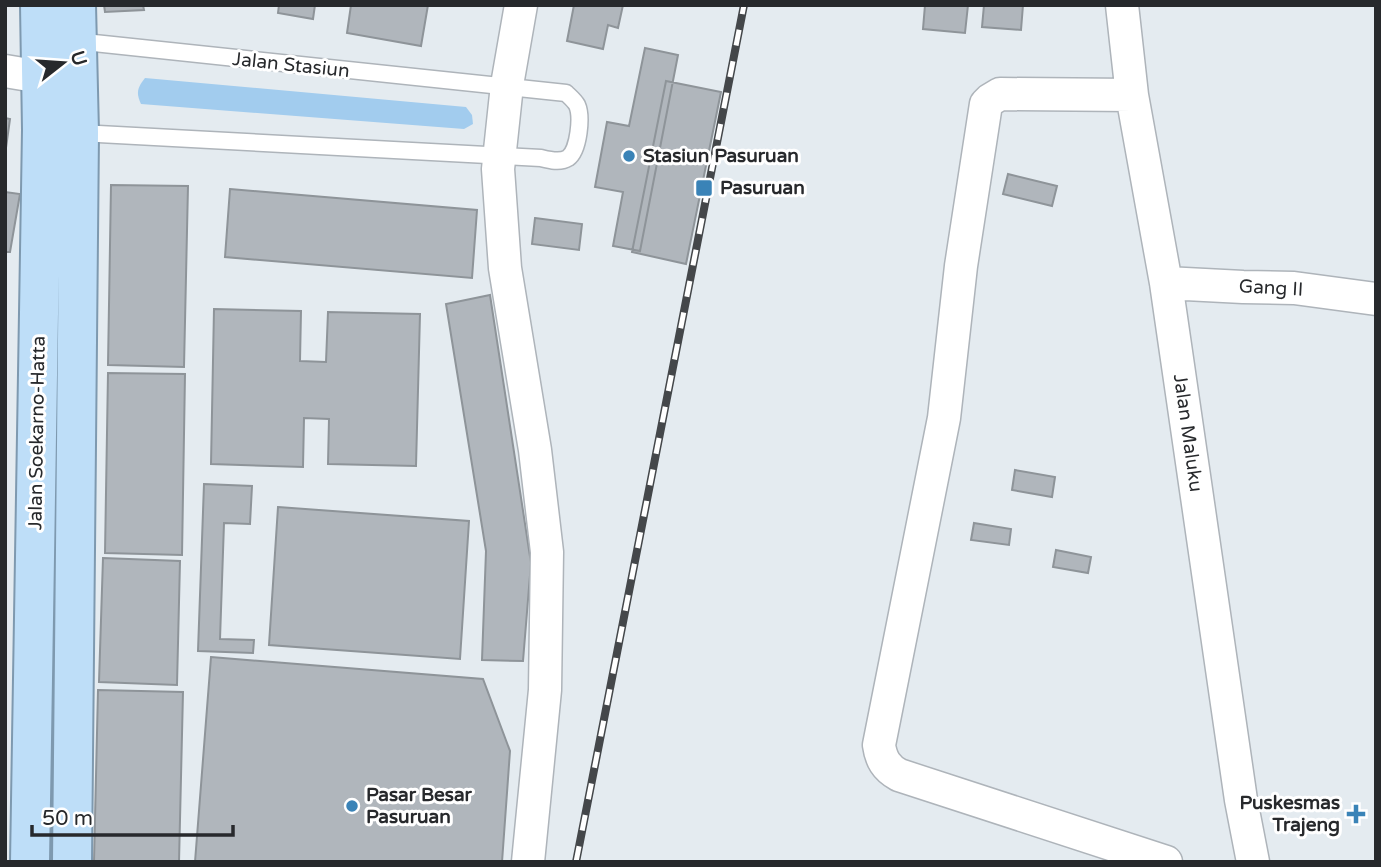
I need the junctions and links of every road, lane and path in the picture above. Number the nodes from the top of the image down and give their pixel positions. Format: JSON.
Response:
{"nodes":[{"id":1,"x":521,"y":5,"type":"edge"},
{"id":2,"x":1122,"y":5,"type":"edge"},
{"id":3,"x":58,"y":28,"type":"edge"},
{"id":4,"x":23,"y":74,"type":"edge"},
{"id":5,"x":506,"y":88,"type":"junction"},
{"id":6,"x":1132,"y":95,"type":"junction"},
{"id":7,"x":60,"y":132,"type":"junction"},
{"id":8,"x":498,"y":157,"type":"junction"},
{"id":9,"x":1166,"y":283,"type":"junction"},
{"id":10,"x":1376,"y":299,"type":"edge"},
{"id":11,"x":30,"y":862,"type":"edge"},
{"id":12,"x":72,"y":862,"type":"edge"},
{"id":13,"x":528,"y":862,"type":"edge"},
{"id":14,"x":1166,"y":862,"type":"edge"},
{"id":15,"x":1253,"y":862,"type":"edge"}],
"edges":[{"from":1,"to":5,"type":"street"},
{"from":2,"to":6,"type":"street","name":"Jalan Maluku"},
{"from":3,"to":4,"type":"highway","name":"Jalan Soekarno-Hatta"},
{"from":3,"to":5,"type":"lane","name":"Jalan Stasiun"},
{"from":3,"to":7,"type":"highway","name":"Jalan Soekarno-Hatta"},
{"from":4,"to":7,"type":"highway","name":"Jalan Soekarno-Hatta"},
{"from":5,"to":8,"type":"street"},
{"from":5,"to":8,"type":"lane","name":"Jalan Stasiun"},
{"from":6,"to":9,"type":"street","name":"Jalan Maluku"},
{"from":6,"to":14,"type":"street"},
{"from":7,"to":8,"type":"lane"},
{"from":7,"to":11,"type":"highway","name":"Jalan Soekarno-Hatta"},
{"from":7,"to":12,"type":"highway","name":"Jalan Soekarno-Hatta"},
{"from":8,"to":13,"type":"street"},
{"from":9,"to":10,"type":"street","name":"Gang II"},
{"from":9,"to":15,"type":"street","name":"Jalan Maluku"}]}
